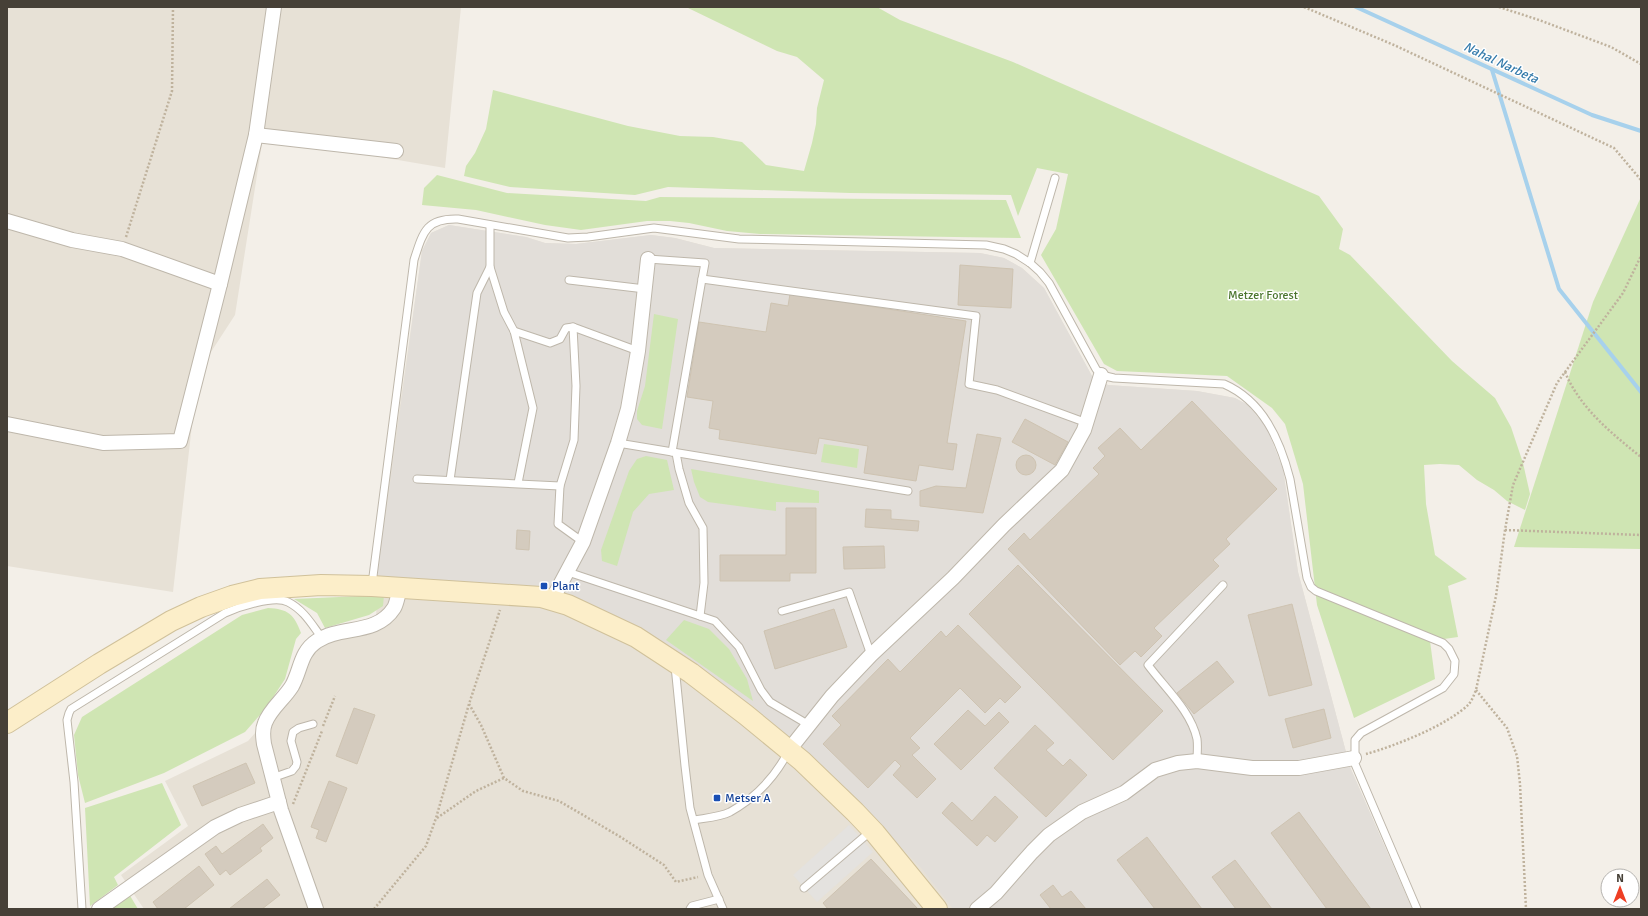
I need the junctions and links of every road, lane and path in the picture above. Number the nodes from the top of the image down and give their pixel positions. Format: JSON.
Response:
{"nodes":[{"id":1,"x":173,"y":7,"type":"edge"},
{"id":2,"x":274,"y":7,"type":"edge"},
{"id":3,"x":1304,"y":7,"type":"edge"},
{"id":4,"x":1498,"y":7,"type":"edge"},
{"id":5,"x":1641,"y":64,"type":"edge"},
{"id":6,"x":256,"y":135,"type":"junction"},
{"id":7,"x":396,"y":151,"type":"dead end"},
{"id":8,"x":1055,"y":178,"type":"dead end"},
{"id":9,"x":1641,"y":180,"type":"edge"},
{"id":10,"x":7,"y":222,"type":"edge"},
{"id":11,"x":490,"y":225,"type":"junction"},
{"id":12,"x":122,"y":249,"type":"junction"},
{"id":13,"x":1641,"y":256,"type":"edge"},
{"id":14,"x":648,"y":259,"type":"joint"},
{"id":15,"x":1030,"y":262,"type":"junction"},
{"id":16,"x":490,"y":267,"type":"junction"},
{"id":17,"x":702,"y":279,"type":"junction"},
{"id":18,"x":569,"y":280,"type":"dead end"},
{"id":19,"x":220,"y":284,"type":"junction"},
{"id":20,"x":645,"y":289,"type":"junction"},
{"id":21,"x":573,"y":327,"type":"junction"},
{"id":22,"x":514,"y":331,"type":"junction"},
{"id":23,"x":638,"y":351,"type":"junction"},
{"id":24,"x":1565,"y":372,"type":"junction"},
{"id":25,"x":1101,"y":375,"type":"junction"},
{"id":26,"x":1087,"y":422,"type":"junction"},
{"id":27,"x":7,"y":424,"type":"edge"},
{"id":28,"x":618,"y":443,"type":"junction"},
{"id":29,"x":674,"y":452,"type":"junction"},
{"id":30,"x":1641,"y":456,"type":"edge"},
{"id":31,"x":417,"y":479,"type":"dead end"},
{"id":32,"x":450,"y":480,"type":"junction"},
{"id":33,"x":518,"y":483,"type":"junction"},
{"id":34,"x":560,"y":486,"type":"junction"},
{"id":35,"x":908,"y":491,"type":"dead end"},
{"id":36,"x":1505,"y":530,"type":"junction"},
{"id":37,"x":1641,"y":535,"type":"edge"},
{"id":38,"x":583,"y":542,"type":"junction"},
{"id":39,"x":568,"y":572,"type":"junction"},
{"id":40,"x":1223,"y":585,"type":"dead end"},
{"id":41,"x":372,"y":586,"type":"junction"},
{"id":42,"x":400,"y":588,"type":"junction"},
{"id":43,"x":506,"y":594,"type":"junction"},
{"id":44,"x":552,"y":600,"type":"junction"},
{"id":45,"x":782,"y":611,"type":"dead end"},
{"id":46,"x":700,"y":616,"type":"junction"},
{"id":47,"x":322,"y":638,"type":"junction"},
{"id":48,"x":872,"y":655,"type":"junction"},
{"id":49,"x":675,"y":662,"type":"junction"},
{"id":50,"x":1476,"y":690,"type":"junction"},
{"id":51,"x":335,"y":696,"type":"dead end"},
{"id":52,"x":469,"y":704,"type":"junction"},
{"id":53,"x":7,"y":723,"type":"edge"},
{"id":54,"x":313,"y":724,"type":"dead end"},
{"id":55,"x":809,"y":725,"type":"junction"},
{"id":56,"x":789,"y":750,"type":"junction"},
{"id":57,"x":1354,"y":758,"type":"junction"},
{"id":58,"x":1197,"y":761,"type":"junction"},
{"id":59,"x":272,"y":778,"type":"junction"},
{"id":60,"x":504,"y":778,"type":"junction"},
{"id":61,"x":280,"y":806,"type":"junction"},
{"id":62,"x":436,"y":818,"type":"junction"},
{"id":63,"x":694,"y":820,"type":"junction"},
{"id":64,"x":872,"y":830,"type":"junction"},
{"id":65,"x":708,"y":875,"type":"junction"},
{"id":66,"x":804,"y":888,"type":"dead end"},
{"id":67,"x":719,"y":899,"type":"junction"},
{"id":68,"x":82,"y":909,"type":"edge"},
{"id":69,"x":99,"y":909,"type":"edge"},
{"id":70,"x":316,"y":909,"type":"edge"},
{"id":71,"x":374,"y":909,"type":"edge"},
{"id":72,"x":690,"y":909,"type":"edge"},
{"id":73,"x":723,"y":909,"type":"edge"},
{"id":74,"x":937,"y":909,"type":"edge"},
{"id":75,"x":977,"y":909,"type":"edge"},
{"id":76,"x":1417,"y":909,"type":"edge"},
{"id":77,"x":1526,"y":909,"type":"edge"}],
"edges":[{"from":1,"to":12,"type":"path"},
{"from":2,"to":6,"type":"street"},
{"from":3,"to":9,"type":"path"},
{"from":4,"to":5,"type":"path"},
{"from":6,"to":7,"type":"street"},
{"from":6,"to":19,"type":"street"},
{"from":8,"to":15,"type":"lane"},
{"from":10,"to":12,"type":"street"},
{"from":11,"to":15,"type":"lane"},
{"from":11,"to":16,"type":"lane"},
{"from":11,"to":41,"type":"lane"},
{"from":12,"to":19,"type":"street"},
{"from":13,"to":24,"type":"path"},
{"from":14,"to":17,"type":"lane"},
{"from":14,"to":20,"type":"street"},
{"from":15,"to":25,"type":"lane"},
{"from":16,"to":22,"type":"lane"},
{"from":16,"to":32,"type":"lane"},
{"from":17,"to":26,"type":"lane"},
{"from":17,"to":29,"type":"lane"},
{"from":18,"to":20,"type":"lane"},
{"from":19,"to":27,"type":"street"},
{"from":20,"to":23,"type":"street"},
{"from":21,"to":22,"type":"lane"},
{"from":21,"to":23,"type":"lane"},
{"from":21,"to":34,"type":"lane"},
{"from":22,"to":33,"type":"lane"},
{"from":23,"to":28,"type":"street"},
{"from":24,"to":30,"type":"path"},
{"from":24,"to":36,"type":"path"},
{"from":25,"to":26,"type":"street"},
{"from":25,"to":57,"type":"lane"},
{"from":26,"to":48,"type":"street"},
{"from":28,"to":29,"type":"lane"},
{"from":28,"to":38,"type":"street"},
{"from":29,"to":35,"type":"lane"},
{"from":29,"to":46,"type":"lane"},
{"from":31,"to":32,"type":"lane"},
{"from":32,"to":33,"type":"lane"},
{"from":33,"to":34,"type":"lane"},
{"from":34,"to":38,"type":"lane"},
{"from":36,"to":37,"type":"path"},
{"from":36,"to":50,"type":"path"},
{"from":38,"to":39,"type":"street"},
{"from":39,"to":44,"type":"street"},
{"from":39,"to":46,"type":"lane"},
{"from":40,"to":58,"type":"lane"},
{"from":41,"to":42,"type":"street"},
{"from":41,"to":53,"type":"street"},
{"from":42,"to":43,"type":"street"},
{"from":42,"to":47,"type":"street"},
{"from":43,"to":44,"type":"street"},
{"from":43,"to":52,"type":"path"},
{"from":44,"to":49,"type":"street"},
{"from":45,"to":48,"type":"lane"},
{"from":46,"to":55,"type":"lane"},
{"from":47,"to":59,"type":"street"},
{"from":47,"to":68,"type":"lane"},
{"from":48,"to":55,"type":"street"},
{"from":49,"to":56,"type":"street"},
{"from":49,"to":63,"type":"lane"},
{"from":50,"to":57,"type":"path"},
{"from":50,"to":77,"type":"path"},
{"from":51,"to":61,"type":"path"},
{"from":52,"to":60,"type":"path"},
{"from":52,"to":62,"type":"path"},
{"from":54,"to":59,"type":"lane"},
{"from":55,"to":56,"type":"street"},
{"from":56,"to":63,"type":"lane"},
{"from":56,"to":64,"type":"street"},
{"from":57,"to":58,"type":"street"},
{"from":57,"to":76,"type":"lane"},
{"from":58,"to":75,"type":"street"},
{"from":59,"to":61,"type":"street"},
{"from":60,"to":62,"type":"path"},
{"from":60,"to":65,"type":"path"},
{"from":61,"to":69,"type":"street"},
{"from":61,"to":70,"type":"street"},
{"from":62,"to":71,"type":"path"},
{"from":63,"to":65,"type":"lane"},
{"from":64,"to":66,"type":"lane"},
{"from":64,"to":74,"type":"street"},
{"from":65,"to":67,"type":"lane"},
{"from":67,"to":72,"type":"lane"},
{"from":67,"to":73,"type":"lane"}]}
